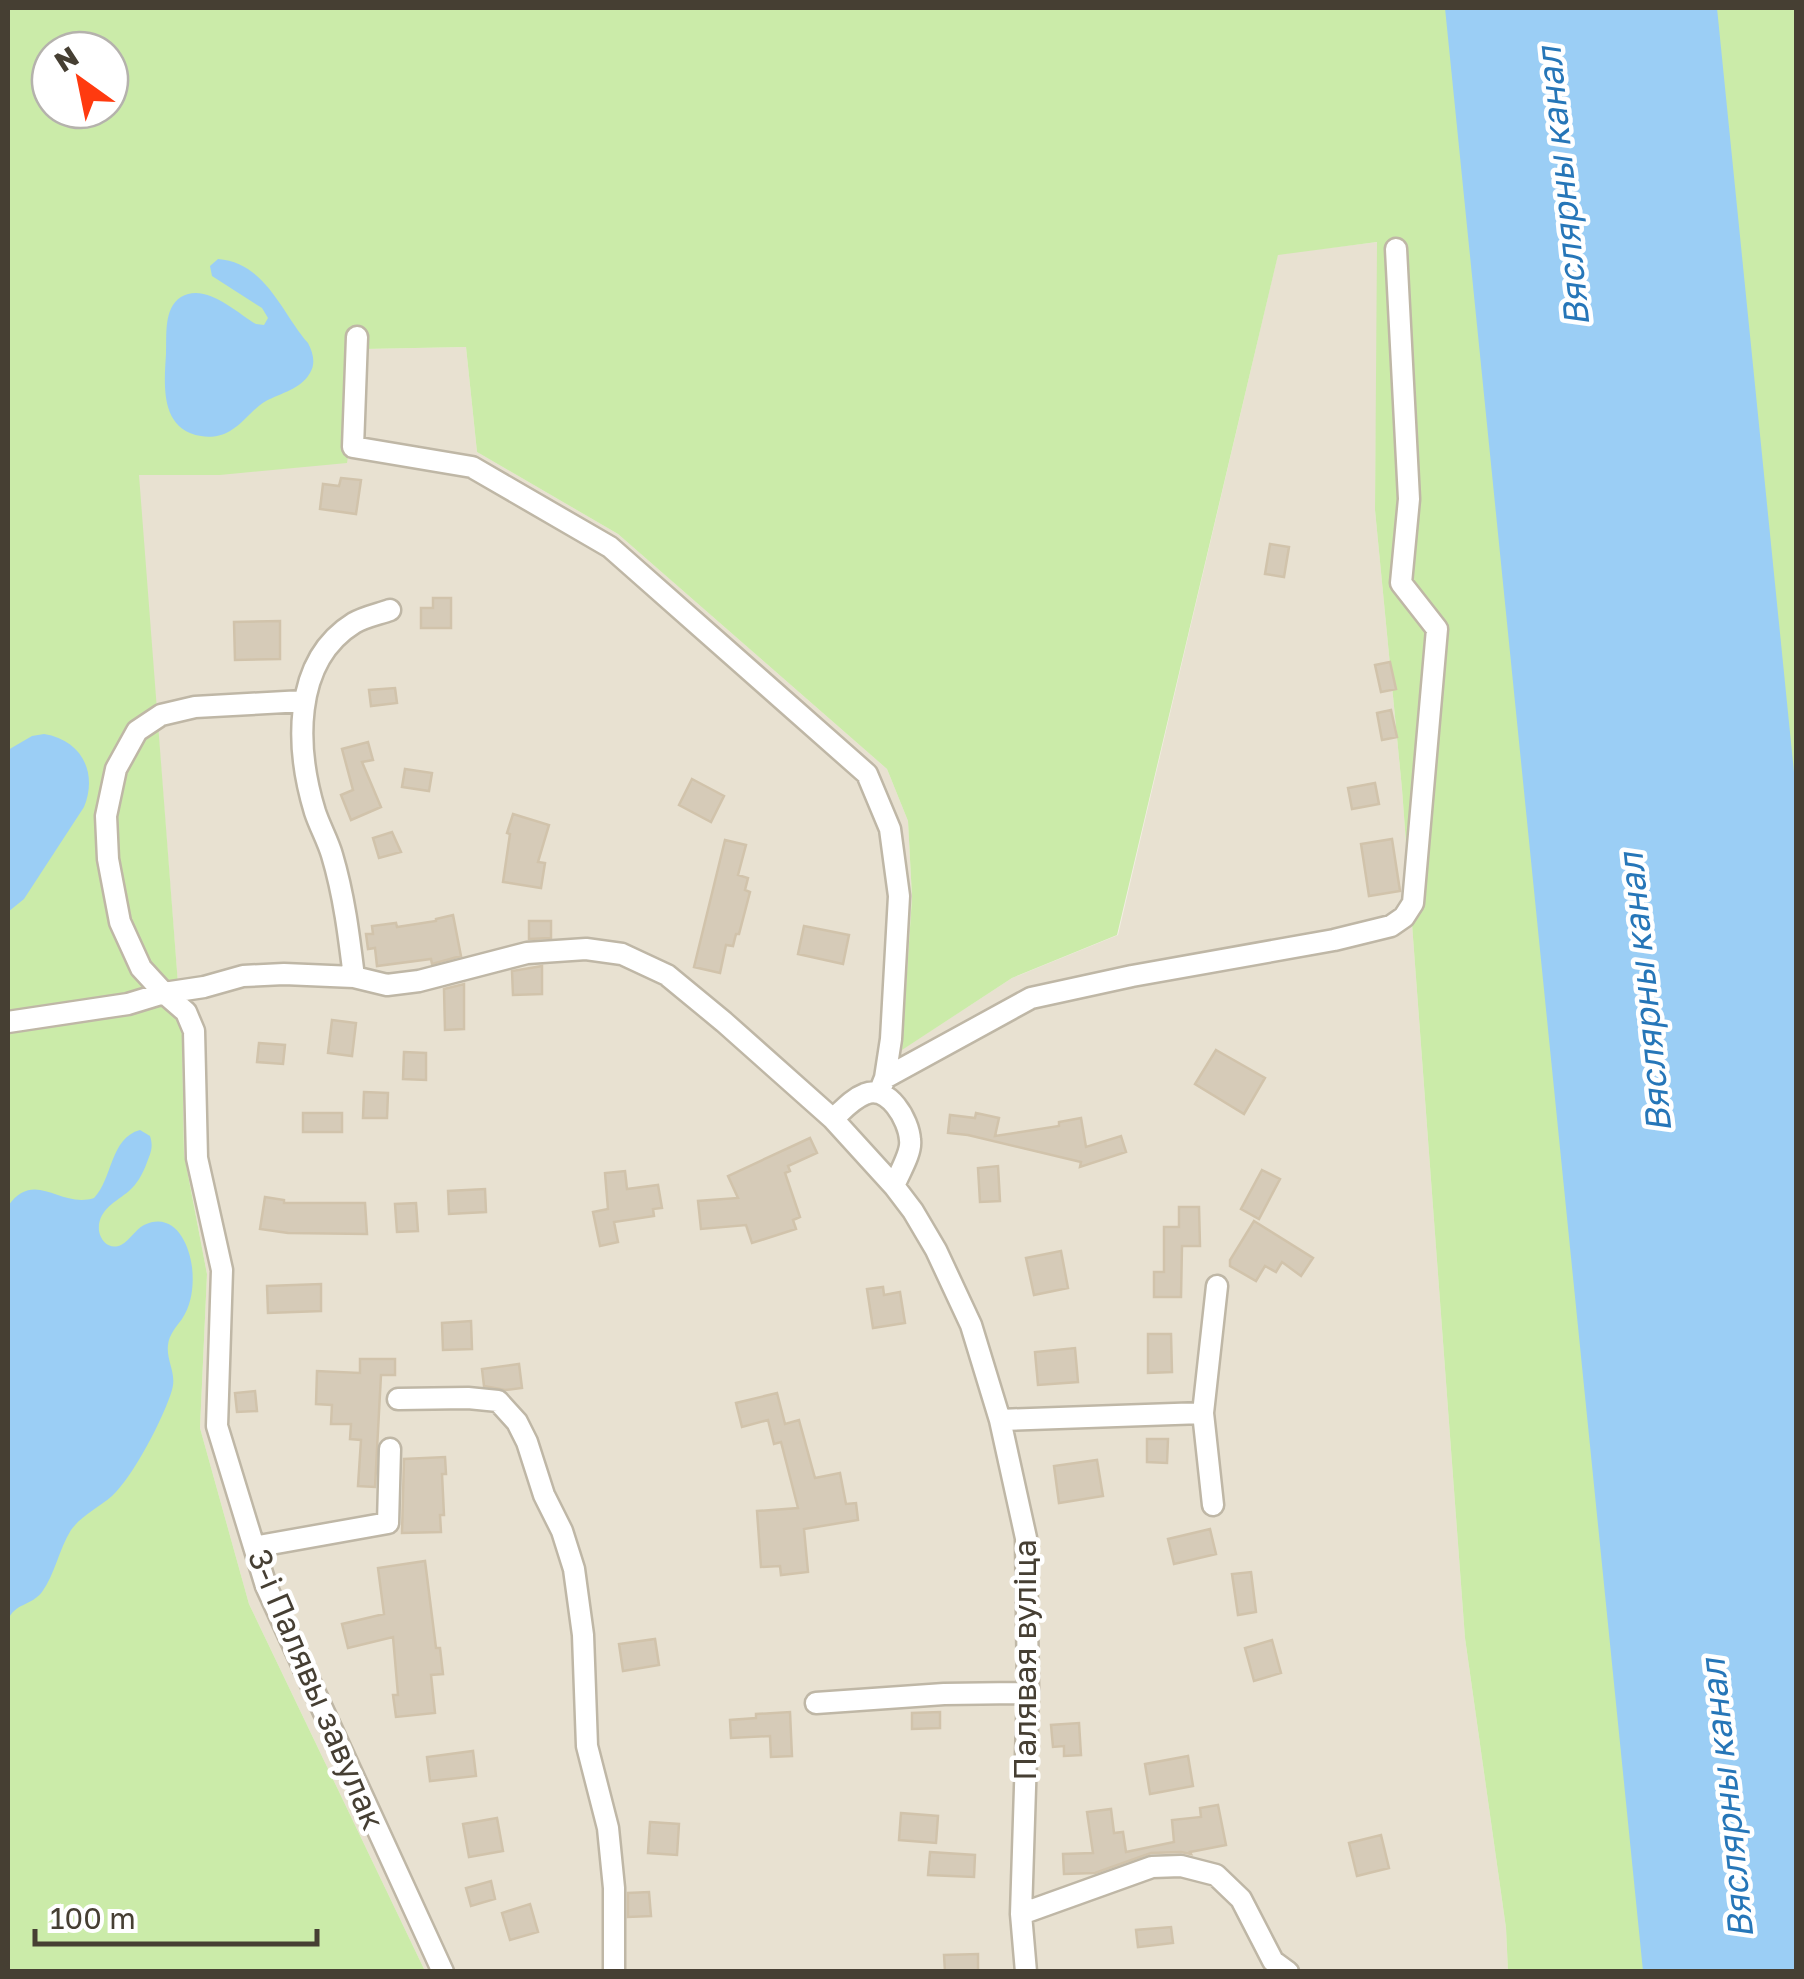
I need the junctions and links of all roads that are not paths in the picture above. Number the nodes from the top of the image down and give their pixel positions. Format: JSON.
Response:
{"nodes":[{"id":1,"x":1396,"y":249,"type":"dead end"},
{"id":2,"x":357,"y":338,"type":"dead end"},
{"id":3,"x":390,"y":610,"type":"dead end"},
{"id":4,"x":303,"y":700,"type":"junction"},
{"id":5,"x":354,"y":977,"type":"junction"},
{"id":6,"x":164,"y":993,"type":"junction"},
{"id":7,"x":8,"y":1022,"type":"edge"},
{"id":8,"x":882,"y":1085,"type":"junction"},
{"id":9,"x":833,"y":1119,"type":"junction"},
{"id":10,"x":894,"y":1186,"type":"junction"},
{"id":11,"x":1217,"y":1286,"type":"dead end"},
{"id":12,"x":398,"y":1399,"type":"dead end"},
{"id":13,"x":1202,"y":1413,"type":"junction"},
{"id":14,"x":1000,"y":1420,"type":"junction"},
{"id":15,"x":390,"y":1448,"type":"dead end"},
{"id":16,"x":1213,"y":1505,"type":"dead end"},
{"id":17,"x":254,"y":1547,"type":"junction"},
{"id":18,"x":1028,"y":1694,"type":"junction"},
{"id":19,"x":816,"y":1703,"type":"dead end"},
{"id":20,"x":1021,"y":1914,"type":"junction"},
{"id":21,"x":443,"y":1972,"type":"edge"},
{"id":22,"x":614,"y":1972,"type":"edge"},
{"id":23,"x":1026,"y":1972,"type":"edge"},
{"id":24,"x":1288,"y":1972,"type":"edge"}],
"edges":[{"from":1,"to":8,"type":"street"},
{"from":2,"to":8,"type":"street"},
{"from":3,"to":4,"type":"street"},
{"from":4,"to":5,"type":"street"},
{"from":4,"to":6,"type":"street","name":"3-і Палявы завулак"},
{"from":5,"to":6,"type":"street"},
{"from":5,"to":9,"type":"street","name":"Палявая вуліца"},
{"from":6,"to":7,"type":"street"},
{"from":6,"to":17,"type":"street","name":"3-і Палявы завулак"},
{"from":8,"to":9,"type":"street"},
{"from":8,"to":10,"type":"street"},
{"from":9,"to":10,"type":"street","name":"Палявая вуліца"},
{"from":10,"to":14,"type":"street","name":"Палявая вуліца"},
{"from":11,"to":13,"type":"street"},
{"from":12,"to":22,"type":"street"},
{"from":13,"to":14,"type":"street"},
{"from":13,"to":16,"type":"street"},
{"from":14,"to":18,"type":"street","name":"Палявая вуліца"},
{"from":15,"to":17,"type":"street"},
{"from":17,"to":21,"type":"street","name":"3-і Палявы завулак"},
{"from":18,"to":19,"type":"street"},
{"from":18,"to":20,"type":"street","name":"Палявая вуліца"},
{"from":20,"to":23,"type":"street","name":"Палявая вуліца"},
{"from":20,"to":24,"type":"street"}]}
